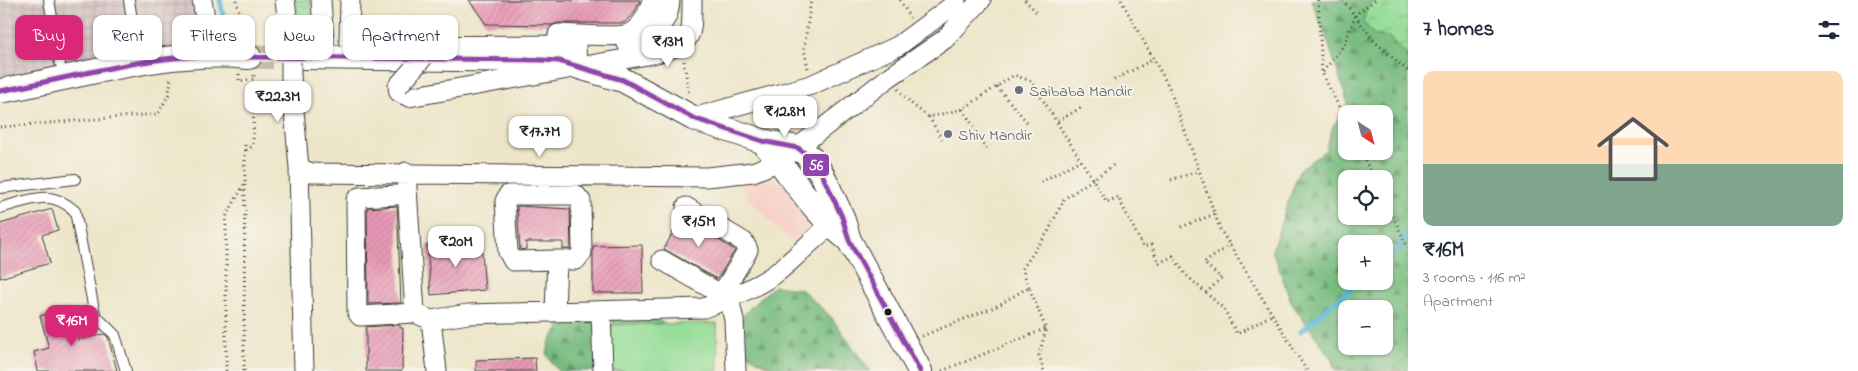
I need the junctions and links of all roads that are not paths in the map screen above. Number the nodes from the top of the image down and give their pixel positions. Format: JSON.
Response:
{"nodes":[{"id":1,"x":49,"y":0,"type":"edge"},
{"id":2,"x":129,"y":0,"type":"edge"},
{"id":3,"x":202,"y":0,"type":"edge"},
{"id":4,"x":284,"y":0,"type":"edge"},
{"id":5,"x":321,"y":0,"type":"edge"},
{"id":6,"x":350,"y":0,"type":"edge"},
{"id":7,"x":652,"y":0,"type":"edge"},
{"id":8,"x":670,"y":0,"type":"edge"},
{"id":9,"x":692,"y":0,"type":"edge"},
{"id":10,"x":956,"y":0,"type":"edge"},
{"id":11,"x":981,"y":0,"type":"edge"},
{"id":12,"x":131,"y":15,"type":"edge"},
{"id":13,"x":204,"y":15,"type":"edge"},
{"id":14,"x":289,"y":15,"type":"edge"},
{"id":15,"x":322,"y":15,"type":"edge"},
{"id":16,"x":350,"y":15,"type":"edge"},
{"id":17,"x":458,"y":46,"type":"edge"},
{"id":18,"x":172,"y":59,"type":"edge"},
{"id":19,"x":333,"y":59,"type":"edge"},
{"id":20,"x":303,"y":60,"type":"edge"},
{"id":21,"x":619,"y":60,"type":"junction"},
{"id":22,"x":60,"y":63,"type":"dead end"},
{"id":23,"x":577,"y":67,"type":"junction"},
{"id":24,"x":0,"y":91,"type":"edge"},
{"id":25,"x":693,"y":118,"type":"junction"},
{"id":26,"x":789,"y":154,"type":"junction"},
{"id":27,"x":299,"y":168,"type":"junction"},
{"id":28,"x":406,"y":172,"type":"junction"},
{"id":29,"x":75,"y":179,"type":"dead end"},
{"id":30,"x":0,"y":188,"type":"edge"},
{"id":31,"x":397,"y":195,"type":"dead end"},
{"id":32,"x":686,"y":207,"type":"dead end"},
{"id":33,"x":0,"y":208,"type":"edge"},
{"id":34,"x":836,"y":221,"type":"junction"},
{"id":35,"x":557,"y":260,"type":"junction"},
{"id":36,"x":662,"y":260,"type":"dead end"},
{"id":37,"x":725,"y":297,"type":"junction"},
{"id":38,"x":601,"y":311,"type":"junction"},
{"id":39,"x":555,"y":312,"type":"junction"},
{"id":40,"x":423,"y":316,"type":"junction"},
{"id":41,"x":126,"y":371,"type":"edge"},
{"id":42,"x":304,"y":371,"type":"edge"},
{"id":43,"x":437,"y":371,"type":"edge"},
{"id":44,"x":604,"y":371,"type":"edge"},
{"id":45,"x":736,"y":371,"type":"edge"},
{"id":46,"x":920,"y":371,"type":"edge"}],
"edges":[{"from":1,"to":22,"type":"lane"},
{"from":2,"to":12,"type":"lane"},
{"from":3,"to":13,"type":"street"},
{"from":4,"to":14,"type":"street"},
{"from":5,"to":15,"type":"street"},
{"from":6,"to":16,"type":"street"},
{"from":7,"to":23,"type":"street","bridge":true},
{"from":8,"to":21,"type":"street"},
{"from":9,"to":21,"type":"street"},
{"from":10,"to":25,"type":"street"},
{"from":11,"to":26,"type":"street"},
{"from":17,"to":23,"type":"street"},
{"from":18,"to":24,"type":"street"},
{"from":19,"to":23,"type":"street"},
{"from":20,"to":27,"type":"street"},
{"from":21,"to":23,"type":"street"},
{"from":23,"to":25,"type":"street"},
{"from":25,"to":26,"type":"street"},
{"from":26,"to":28,"type":"street"},
{"from":26,"to":34,"type":"street"},
{"from":27,"to":28,"type":"street"},
{"from":27,"to":42,"type":"street"},
{"from":28,"to":40,"type":"street"},
{"from":29,"to":30,"type":"lane"},
{"from":31,"to":40,"type":"street"},
{"from":32,"to":37,"type":"street"},
{"from":33,"to":41,"type":"lane"},
{"from":34,"to":37,"type":"street"},
{"from":34,"to":46,"type":"street"},
{"from":35,"to":35,"type":"street"},
{"from":35,"to":39,"type":"street"},
{"from":36,"to":37,"type":"street"},
{"from":37,"to":38,"type":"street"},
{"from":37,"to":45,"type":"street"},
{"from":38,"to":39,"type":"street"},
{"from":38,"to":44,"type":"street"},
{"from":39,"to":40,"type":"street"},
{"from":40,"to":43,"type":"street"}]}
